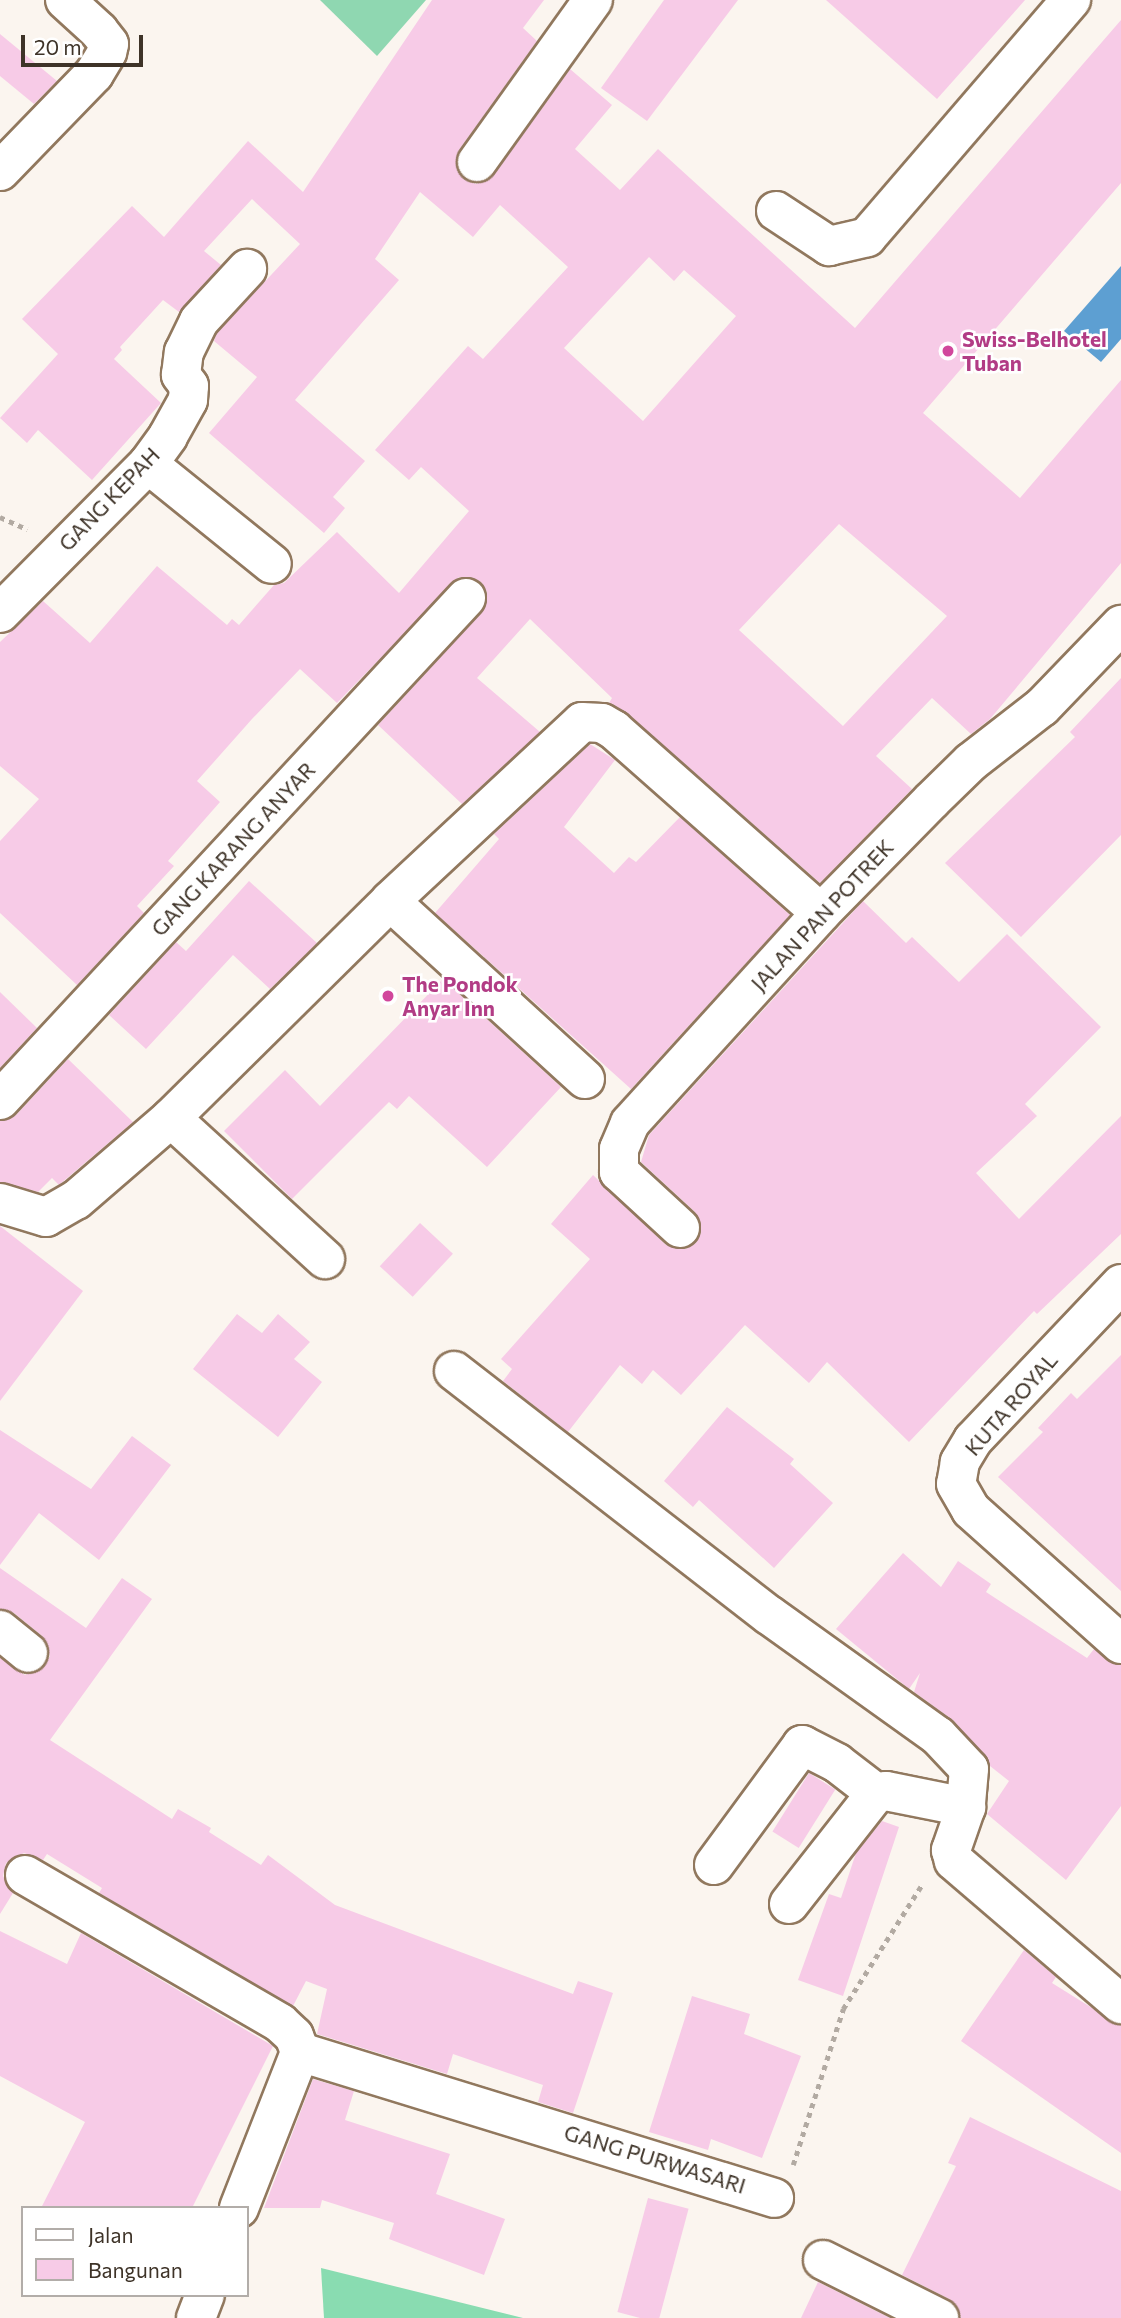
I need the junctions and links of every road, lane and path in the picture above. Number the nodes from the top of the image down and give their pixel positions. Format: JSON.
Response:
{"nodes":[{"id":1,"x":65,"y":0,"type":"edge"},
{"id":2,"x":593,"y":0,"type":"edge"},
{"id":3,"x":1071,"y":0,"type":"edge"},
{"id":4,"x":477,"y":162,"type":"dead end"},
{"id":5,"x":0,"y":171,"type":"edge"},
{"id":6,"x":776,"y":211,"type":"dead end"},
{"id":7,"x":247,"y":269,"type":"dead end"},
{"id":8,"x":148,"y":464,"type":"junction"},
{"id":9,"x":272,"y":564,"type":"dead end"},
{"id":10,"x":466,"y":598,"type":"dead end"},
{"id":11,"x":0,"y":613,"type":"edge"},
{"id":12,"x":1121,"y":625,"type":"edge"},
{"id":13,"x":390,"y":901,"type":"junction"},
{"id":14,"x":821,"y":913,"type":"junction"},
{"id":15,"x":585,"y":1079,"type":"dead end"},
{"id":16,"x":0,"y":1100,"type":"edge"},
{"id":17,"x":171,"y":1118,"type":"junction"},
{"id":18,"x":0,"y":1203,"type":"edge"},
{"id":19,"x":680,"y":1228,"type":"dead end"},
{"id":20,"x":326,"y":1259,"type":"dead end"},
{"id":21,"x":1121,"y":1284,"type":"edge"},
{"id":22,"x":454,"y":1371,"type":"dead end"},
{"id":23,"x":1121,"y":1644,"type":"edge"},
{"id":24,"x":876,"y":1793,"type":"junction"},
{"id":25,"x":961,"y":1819,"type":"junction"},
{"id":26,"x":714,"y":1865,"type":"dead end"},
{"id":27,"x":25,"y":1875,"type":"dead end"},
{"id":28,"x":789,"y":1903,"type":"dead end"},
{"id":29,"x":1121,"y":2004,"type":"edge"},
{"id":30,"x":300,"y":2052,"type":"junction"},
{"id":31,"x":774,"y":2198,"type":"joint"},
{"id":32,"x":240,"y":2206,"type":"edge"},
{"id":33,"x":823,"y":2260,"type":"dead end"},
{"id":34,"x":204,"y":2297,"type":"edge"},
{"id":35,"x":196,"y":2318,"type":"edge"},
{"id":36,"x":939,"y":2318,"type":"edge"}],
"edges":[{"from":1,"to":5,"type":"street"},
{"from":2,"to":4,"type":"street"},
{"from":3,"to":6,"type":"street"},
{"from":7,"to":8,"type":"street","name":"GANG KEPAH"},
{"from":8,"to":9,"type":"street"},
{"from":8,"to":11,"type":"street","name":"GANG KEPAH"},
{"from":10,"to":16,"type":"street","name":"GANG KARANG ANYAR"},
{"from":12,"to":14,"type":"street","name":"JALAN PAN POTREK"},
{"from":13,"to":14,"type":"street"},
{"from":13,"to":15,"type":"street"},
{"from":13,"to":17,"type":"street"},
{"from":14,"to":19,"type":"street","name":"JALAN PAN POTREK"},
{"from":17,"to":18,"type":"street"},
{"from":17,"to":20,"type":"street"},
{"from":21,"to":23,"type":"street","name":"KUTA ROYAL"},
{"from":22,"to":25,"type":"street"},
{"from":24,"to":25,"type":"street"},
{"from":24,"to":26,"type":"street"},
{"from":24,"to":28,"type":"street"},
{"from":25,"to":29,"type":"street"},
{"from":25,"to":31,"type":"path","name":"GANG PURWASARI"},
{"from":27,"to":30,"type":"street"},
{"from":30,"to":31,"type":"street","name":"GANG PURWASARI"},
{"from":30,"to":32,"type":"street"},
{"from":33,"to":36,"type":"street"},
{"from":34,"to":35,"type":"street"}]}
